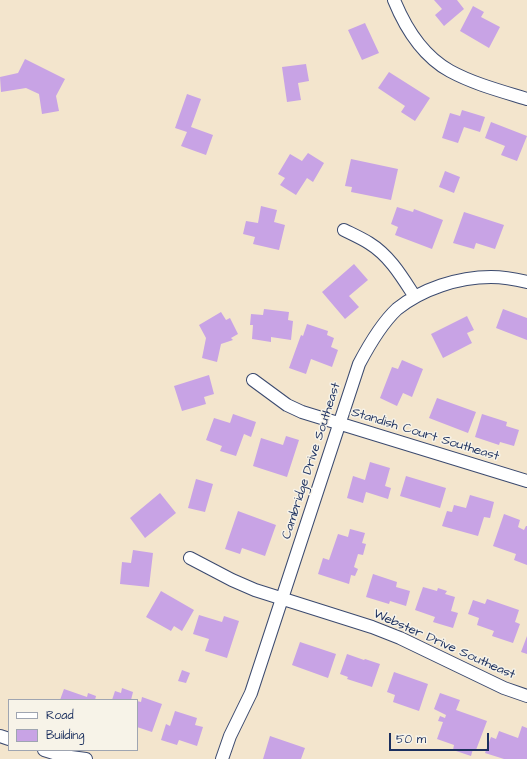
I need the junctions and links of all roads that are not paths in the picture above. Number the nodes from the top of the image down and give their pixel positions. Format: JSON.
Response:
{"nodes":[{"id":1,"x":394,"y":0,"type":"edge"},
{"id":2,"x":527,"y":99,"type":"edge"},
{"id":3,"x":344,"y":230,"type":"dead end"},
{"id":4,"x":527,"y":282,"type":"edge"},
{"id":5,"x":415,"y":297,"type":"junction"},
{"id":6,"x":253,"y":380,"type":"dead end"},
{"id":7,"x":339,"y":424,"type":"junction"},
{"id":8,"x":527,"y":481,"type":"edge"},
{"id":9,"x":190,"y":558,"type":"dead end"},
{"id":10,"x":282,"y":598,"type":"junction"},
{"id":11,"x":527,"y":696,"type":"edge"},
{"id":12,"x":47,"y":751,"type":"edge"},
{"id":13,"x":86,"y":759,"type":"edge"},
{"id":14,"x":222,"y":759,"type":"edge"}],
"edges":[{"from":1,"to":2,"type":"street"},
{"from":3,"to":5,"type":"street"},
{"from":4,"to":5,"type":"street","name":"Cambridge Drive Southeast"},
{"from":5,"to":7,"type":"street","name":"Cambridge Drive Southeast"},
{"from":6,"to":7,"type":"street","name":"Standish Court Southeast"},
{"from":7,"to":8,"type":"street","name":"Standish Court Southeast"},
{"from":7,"to":10,"type":"street","name":"Cambridge Drive Southeast"},
{"from":9,"to":10,"type":"street","name":"Webster Drive Southeast"},
{"from":10,"to":11,"type":"street","name":"Webster Drive Southeast"},
{"from":10,"to":14,"type":"street","name":"Cambridge Drive Southeast"},
{"from":12,"to":13,"type":"street"}]}
